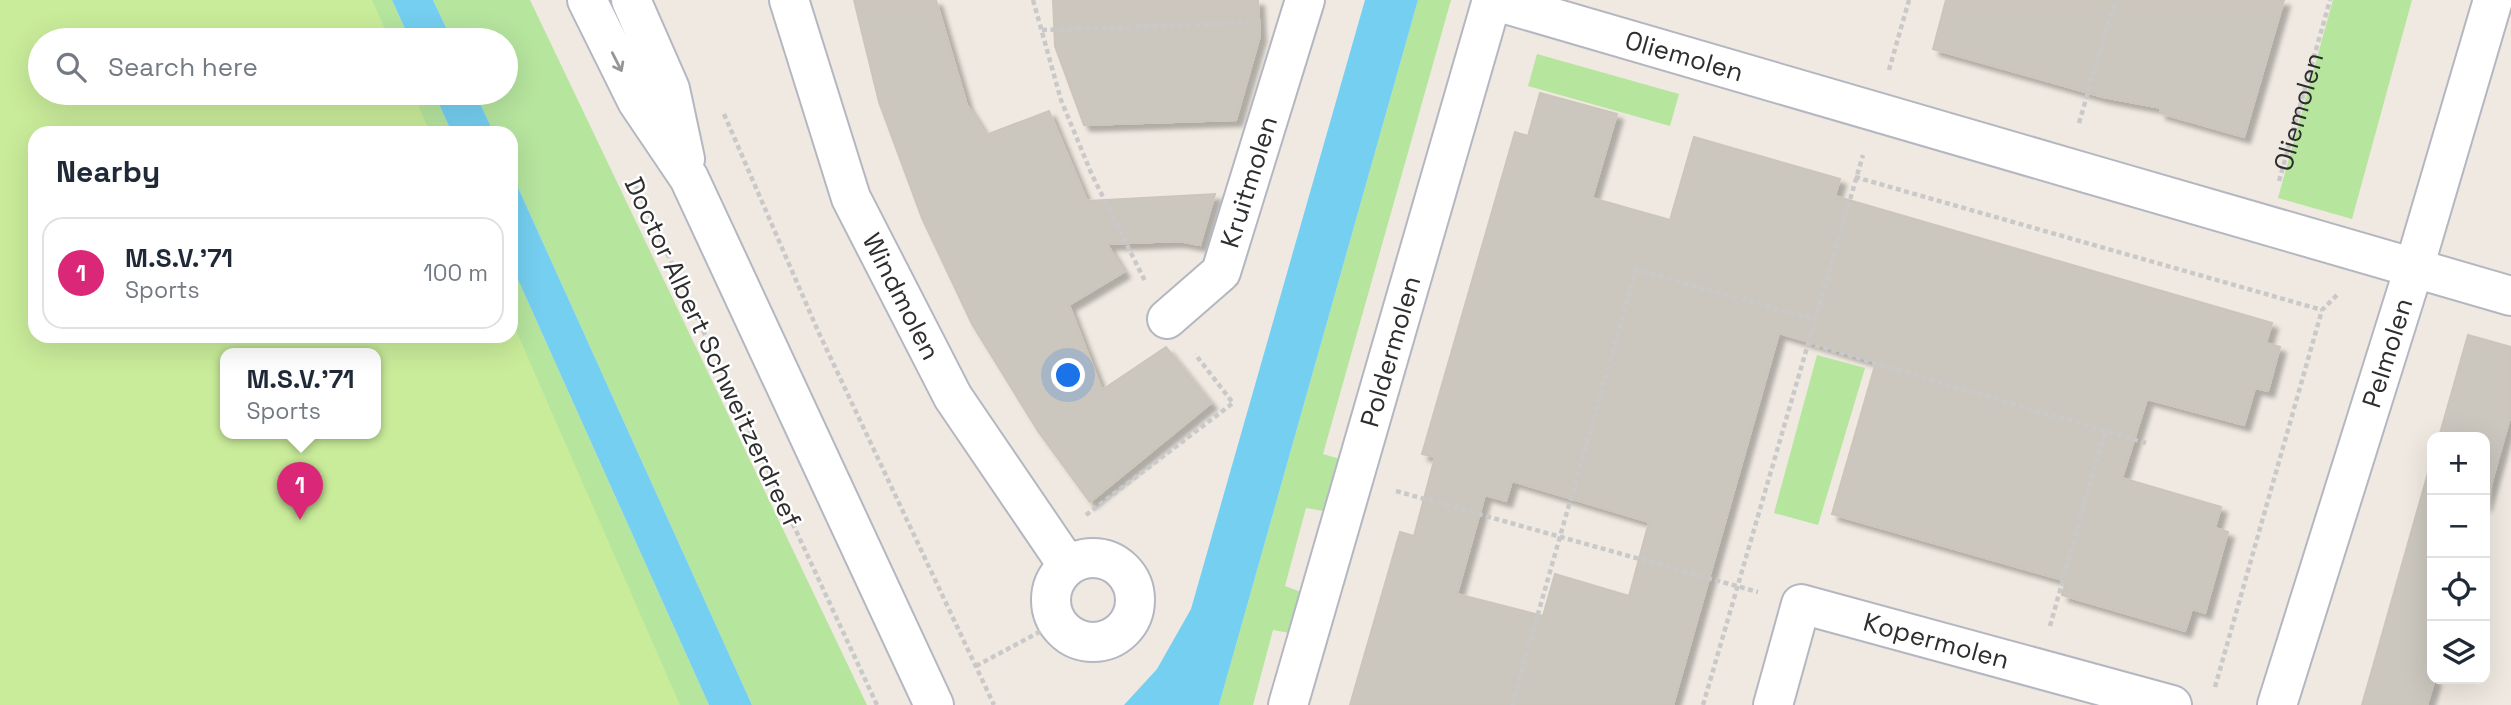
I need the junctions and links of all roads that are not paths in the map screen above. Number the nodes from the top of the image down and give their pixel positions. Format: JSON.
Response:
{"nodes":[{"id":1,"x":587,"y":0,"type":"edge"},
{"id":2,"x":631,"y":0,"type":"edge"},
{"id":3,"x":789,"y":0,"type":"edge"},
{"id":4,"x":1492,"y":0,"type":"edge"},
{"id":5,"x":2493,"y":0,"type":"edge"},
{"id":6,"x":1302,"y":11,"type":"edge"},
{"id":7,"x":689,"y":178,"type":"junction"},
{"id":8,"x":2414,"y":268,"type":"junction"},
{"id":9,"x":2511,"y":296,"type":"edge"},
{"id":10,"x":1167,"y":319,"type":"dead end"},
{"id":11,"x":1068,"y":566,"type":"junction"},
{"id":12,"x":934,"y":705,"type":"edge"},
{"id":13,"x":1287,"y":705,"type":"edge"},
{"id":14,"x":1773,"y":705,"type":"edge"},
{"id":15,"x":2172,"y":705,"type":"edge"},
{"id":16,"x":2277,"y":705,"type":"edge"}],
"edges":[{"from":1,"to":7,"type":"street","name":"Doctor Albert Schweitzerdreef","one_way":true},
{"from":2,"to":7,"type":"street","name":"Doctor Albert Schweitzerdreef"},
{"from":3,"to":11,"type":"street","name":"Windmolen"},
{"from":4,"to":8,"type":"street","name":"Oliemolen"},
{"from":4,"to":13,"type":"street","name":"Poldermolen"},
{"from":5,"to":8,"type":"street","name":"Pelmolen"},
{"from":6,"to":10,"type":"street","name":"Kruitmolen"},
{"from":7,"to":12,"type":"street","name":"Doctor Albert Schweitzerdreef"},
{"from":8,"to":9,"type":"street","name":"Oliemolen"},
{"from":8,"to":16,"type":"street","name":"Pelmolen"},
{"from":11,"to":11,"type":"street"},
{"from":14,"to":15,"type":"street","name":"Kopermolen"}]}
